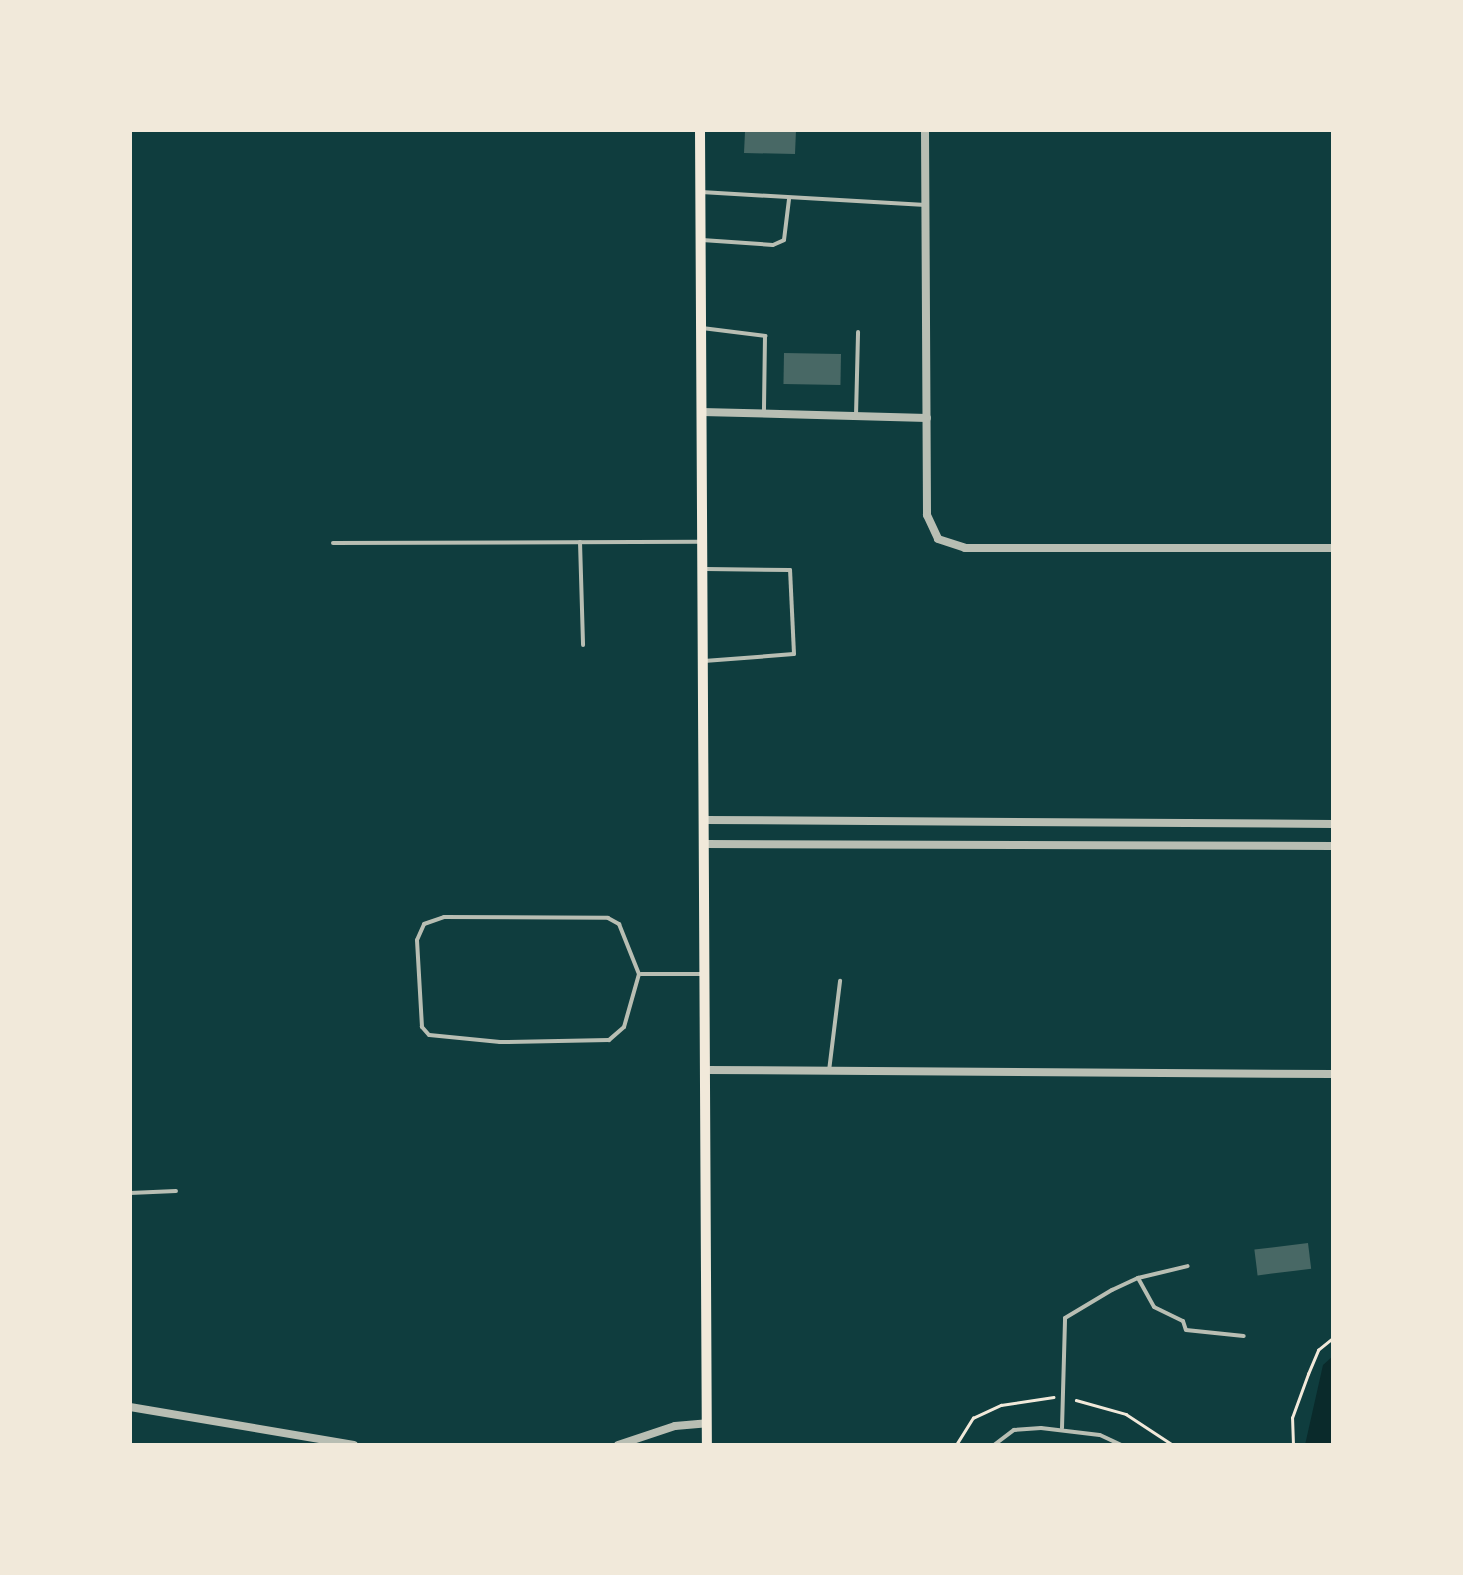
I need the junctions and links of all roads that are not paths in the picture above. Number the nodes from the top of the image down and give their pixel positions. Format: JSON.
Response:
{"nodes":[{"id":1,"x":700,"y":130,"type":"edge"},
{"id":2,"x":926,"y":130,"type":"edge"},
{"id":3,"x":702,"y":192,"type":"junction"},
{"id":4,"x":789,"y":198,"type":"junction"},
{"id":5,"x":926,"y":206,"type":"junction"},
{"id":6,"x":702,"y":240,"type":"junction"},
{"id":7,"x":702,"y":328,"type":"junction"},
{"id":8,"x":858,"y":332,"type":"dead end"},
{"id":9,"x":702,"y":412,"type":"junction"},
{"id":10,"x":764,"y":414,"type":"junction"},
{"id":11,"x":856,"y":416,"type":"junction"},
{"id":12,"x":927,"y":418,"type":"junction"},
{"id":13,"x":580,"y":542,"type":"junction"},
{"id":14,"x":704,"y":542,"type":"junction"},
{"id":15,"x":333,"y":543,"type":"dead end"},
{"id":16,"x":1333,"y":548,"type":"edge"},
{"id":17,"x":704,"y":569,"type":"junction"},
{"id":18,"x":582,"y":644,"type":"dead end"},
{"id":19,"x":704,"y":660,"type":"junction"},
{"id":20,"x":705,"y":820,"type":"junction"},
{"id":21,"x":868,"y":821,"type":"junction"},
{"id":22,"x":1005,"y":822,"type":"junction"},
{"id":23,"x":1144,"y":822,"type":"junction"},
{"id":24,"x":1279,"y":823,"type":"junction"},
{"id":25,"x":1333,"y":824,"type":"edge"},
{"id":26,"x":705,"y":844,"type":"junction"},
{"id":27,"x":869,"y":844,"type":"junction"},
{"id":28,"x":1006,"y":845,"type":"junction"},
{"id":29,"x":1144,"y":846,"type":"junction"},
{"id":30,"x":1279,"y":846,"type":"junction"},
{"id":31,"x":1333,"y":846,"type":"edge"},
{"id":32,"x":639,"y":974,"type":"junction"},
{"id":33,"x":706,"y":974,"type":"junction"},
{"id":34,"x":840,"y":980,"type":"dead end"},
{"id":35,"x":706,"y":1070,"type":"junction"},
{"id":36,"x":829,"y":1071,"type":"junction"},
{"id":37,"x":1333,"y":1074,"type":"edge"},
{"id":38,"x":176,"y":1191,"type":"dead end"},
{"id":39,"x":130,"y":1193,"type":"edge"},
{"id":40,"x":1188,"y":1266,"type":"dead end"},
{"id":41,"x":1138,"y":1278,"type":"junction"},
{"id":42,"x":1244,"y":1336,"type":"dead end"},
{"id":43,"x":130,"y":1407,"type":"edge"},
{"id":44,"x":707,"y":1423,"type":"junction"},
{"id":45,"x":1062,"y":1428,"type":"junction"},
{"id":46,"x":354,"y":1445,"type":"edge"},
{"id":47,"x":618,"y":1445,"type":"edge"},
{"id":48,"x":707,"y":1445,"type":"edge"},
{"id":49,"x":994,"y":1445,"type":"edge"},
{"id":50,"x":1120,"y":1445,"type":"edge"}],
"edges":[{"from":1,"to":3,"type":"main road"},
{"from":2,"to":5,"type":"street"},
{"from":3,"to":4,"type":"lane"},
{"from":3,"to":6,"type":"main road"},
{"from":4,"to":5,"type":"lane"},
{"from":4,"to":6,"type":"lane"},
{"from":5,"to":12,"type":"street"},
{"from":6,"to":7,"type":"main road"},
{"from":7,"to":9,"type":"main road"},
{"from":7,"to":10,"type":"lane"},
{"from":8,"to":11,"type":"lane"},
{"from":9,"to":10,"type":"street"},
{"from":9,"to":14,"type":"main road"},
{"from":10,"to":11,"type":"street"},
{"from":11,"to":12,"type":"street"},
{"from":12,"to":16,"type":"street"},
{"from":13,"to":14,"type":"lane"},
{"from":13,"to":15,"type":"lane"},
{"from":13,"to":18,"type":"lane"},
{"from":14,"to":17,"type":"main road"},
{"from":17,"to":19,"type":"main road"},
{"from":17,"to":19,"type":"lane"},
{"from":19,"to":20,"type":"main road"},
{"from":20,"to":21,"type":"street"},
{"from":20,"to":26,"type":"main road"},
{"from":21,"to":22,"type":"street"},
{"from":21,"to":27,"type":"street"},
{"from":22,"to":23,"type":"street"},
{"from":22,"to":28,"type":"street"},
{"from":23,"to":24,"type":"street"},
{"from":23,"to":29,"type":"street"},
{"from":24,"to":25,"type":"street"},
{"from":24,"to":30,"type":"street"},
{"from":26,"to":27,"type":"street"},
{"from":26,"to":33,"type":"main road"},
{"from":27,"to":28,"type":"street"},
{"from":28,"to":29,"type":"street"},
{"from":29,"to":30,"type":"street"},
{"from":30,"to":31,"type":"street"},
{"from":32,"to":32,"type":"lane"},
{"from":32,"to":33,"type":"lane"},
{"from":33,"to":35,"type":"main road"},
{"from":34,"to":36,"type":"lane"},
{"from":35,"to":36,"type":"street"},
{"from":35,"to":44,"type":"main road"},
{"from":36,"to":37,"type":"street"},
{"from":38,"to":39,"type":"lane"},
{"from":40,"to":41,"type":"lane"},
{"from":41,"to":42,"type":"lane"},
{"from":41,"to":45,"type":"lane"},
{"from":43,"to":46,"type":"street"},
{"from":44,"to":47,"type":"street"},
{"from":44,"to":48,"type":"main road"},
{"from":45,"to":49,"type":"lane"},
{"from":45,"to":50,"type":"lane"}]}
